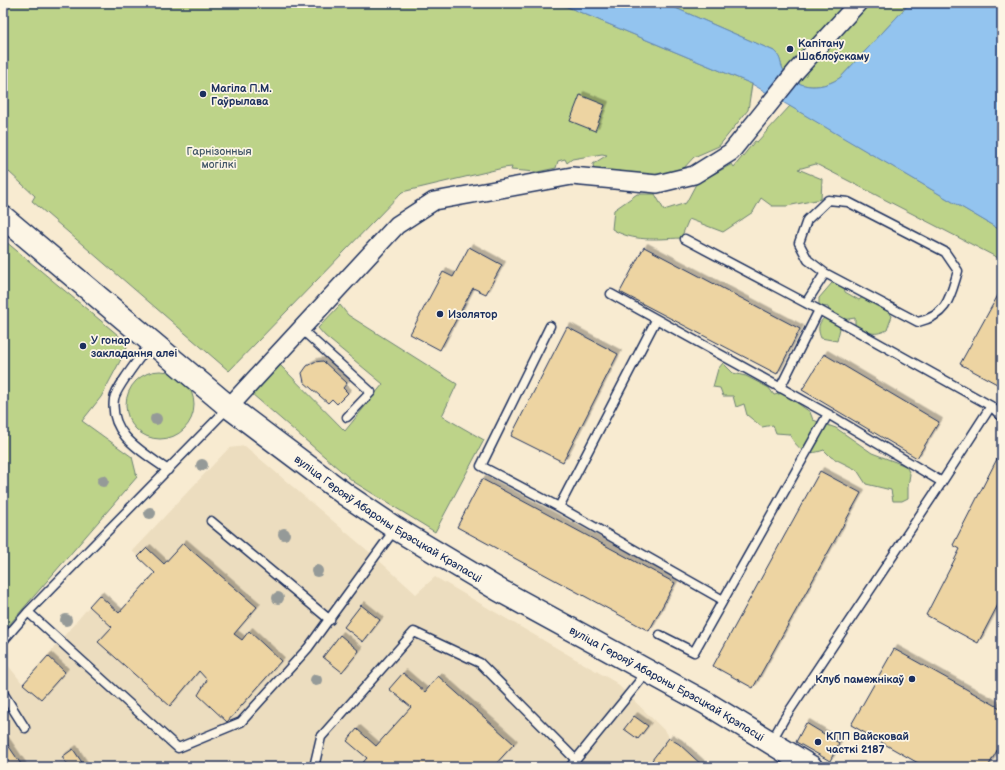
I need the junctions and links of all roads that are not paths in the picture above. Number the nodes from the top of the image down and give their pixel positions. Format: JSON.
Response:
{"nodes":[{"id":1,"x":858,"y":3,"type":"edge"},
{"id":2,"x":3,"y":217,"type":"edge"},
{"id":3,"x":685,"y":239,"type":"dead end"},
{"id":4,"x":825,"y":273,"type":"junction"},
{"id":5,"x":611,"y":294,"type":"dead end"},
{"id":6,"x":806,"y":303,"type":"junction"},
{"id":7,"x":819,"y":310,"type":"junction"},
{"id":8,"x":656,"y":320,"type":"junction"},
{"id":9,"x":550,"y":326,"type":"dead end"},
{"id":10,"x":301,"y":329,"type":"junction"},
{"id":11,"x":152,"y":341,"type":"junction"},
{"id":12,"x":780,"y":388,"type":"junction"},
{"id":13,"x":991,"y":406,"type":"junction"},
{"id":14,"x":228,"y":407,"type":"junction"},
{"id":15,"x":828,"y":414,"type":"junction"},
{"id":16,"x":348,"y":417,"type":"dead end"},
{"id":17,"x":1002,"y":417,"type":"edge"},
{"id":18,"x":168,"y":470,"type":"junction"},
{"id":19,"x":942,"y":482,"type":"junction"},
{"id":20,"x":559,"y":506,"type":"junction"},
{"id":21,"x":211,"y":521,"type":"dead end"},
{"id":22,"x":395,"y":528,"type":"junction"},
{"id":23,"x":723,"y":600,"type":"junction"},
{"id":24,"x":28,"y":612,"type":"junction"},
{"id":25,"x":330,"y":620,"type":"junction"},
{"id":26,"x":660,"y":635,"type":"dead end"},
{"id":27,"x":3,"y":641,"type":"edge"},
{"id":28,"x":648,"y":670,"type":"junction"},
{"id":29,"x":3,"y":693,"type":"edge"},
{"id":30,"x":25,"y":728,"type":"dead end"},
{"id":31,"x":771,"y":743,"type":"junction"},
{"id":32,"x":576,"y":760,"type":"junction"},
{"id":33,"x":314,"y":767,"type":"edge"},
{"id":34,"x":570,"y":767,"type":"edge"},
{"id":35,"x":811,"y":767,"type":"edge"}],
"edges":[{"from":1,"to":10,"type":"street"},
{"from":2,"to":11,"type":"main road","name":"вуліца Герояў Абароны Брэсцкай Крэпасці"},
{"from":3,"to":6,"type":"lane"},
{"from":4,"to":4,"type":"lane"},
{"from":4,"to":6,"type":"lane"},
{"from":5,"to":8,"type":"lane"},
{"from":6,"to":7,"type":"lane"},
{"from":7,"to":12,"type":"lane"},
{"from":7,"to":13,"type":"lane"},
{"from":8,"to":12,"type":"lane"},
{"from":8,"to":20,"type":"lane"},
{"from":9,"to":20,"type":"lane"},
{"from":10,"to":14,"type":"street"},
{"from":10,"to":16,"type":"lane"},
{"from":11,"to":14,"type":"main road","name":"вуліца Герояў Абароны Брэсцкай Крэпасці"},
{"from":11,"to":18,"type":"lane"},
{"from":12,"to":15,"type":"lane"},
{"from":13,"to":17,"type":"lane"},
{"from":13,"to":19,"type":"lane"},
{"from":14,"to":18,"type":"lane"},
{"from":14,"to":22,"type":"main road","name":"вуліца Герояў Абароны Брэсцкай Крэпасці"},
{"from":15,"to":19,"type":"lane"},
{"from":15,"to":23,"type":"lane"},
{"from":18,"to":24,"type":"lane"},
{"from":19,"to":31,"type":"lane"},
{"from":20,"to":23,"type":"lane"},
{"from":21,"to":25,"type":"lane"},
{"from":22,"to":25,"type":"lane"},
{"from":22,"to":28,"type":"main road","name":"вуліца Герояў Абароны Брэсцкай Крэпасці"},
{"from":23,"to":26,"type":"lane"},
{"from":24,"to":25,"type":"lane"},
{"from":24,"to":27,"type":"lane"},
{"from":28,"to":31,"type":"main road","name":"вуліца Герояў Абароны Брэсцкай Крэпасці"},
{"from":28,"to":32,"type":"lane"},
{"from":29,"to":30,"type":"lane"},
{"from":31,"to":35,"type":"main road","name":"вуліца Герояў Абароны Брэсцкай Крэпасці"},
{"from":32,"to":33,"type":"lane"},
{"from":32,"to":34,"type":"lane"}]}
